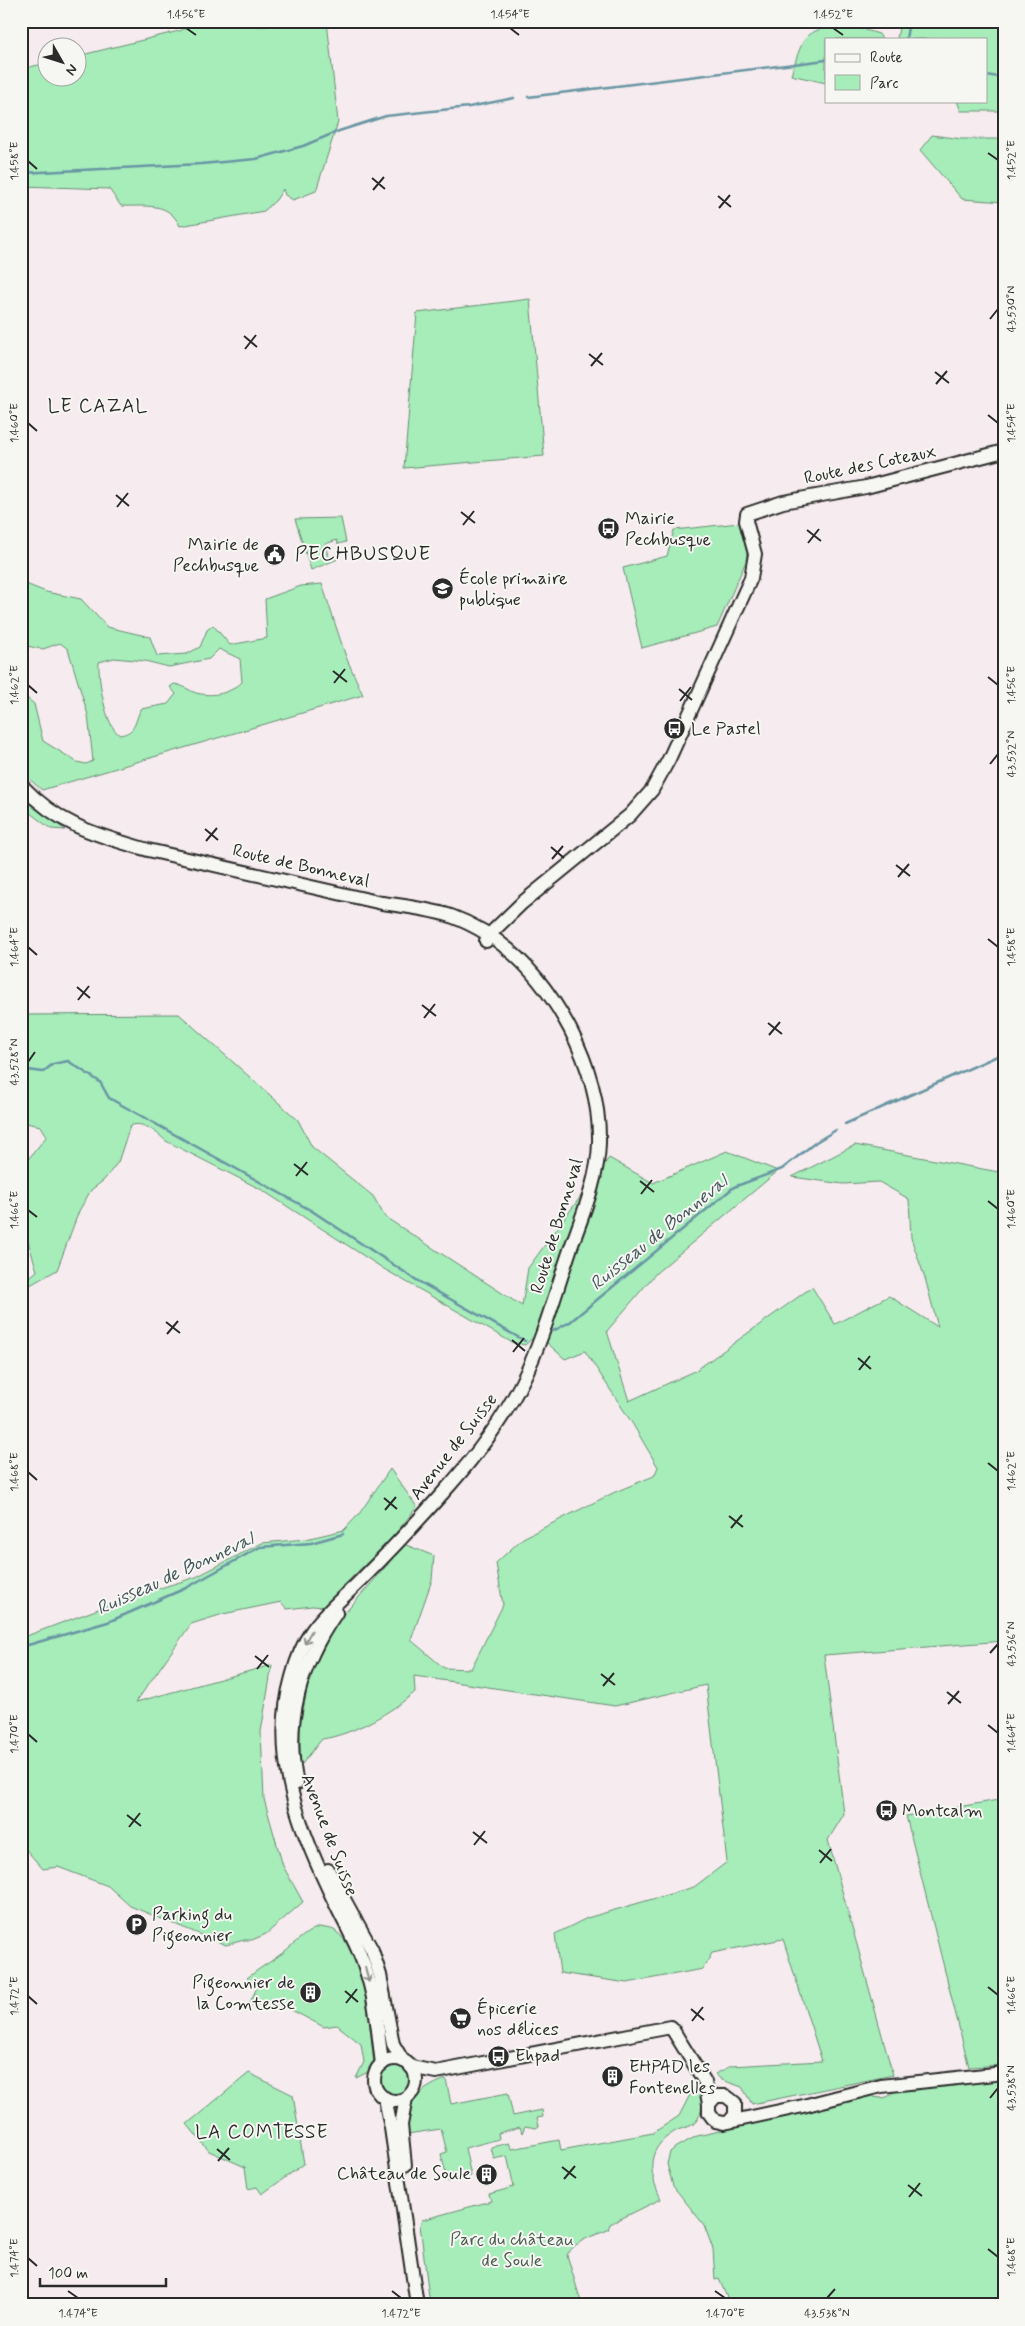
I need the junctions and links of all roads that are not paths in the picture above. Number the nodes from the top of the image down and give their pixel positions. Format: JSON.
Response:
{"nodes":[{"id":1,"x":1004,"y":451,"type":"edge"},
{"id":2,"x":21,"y":785,"type":"edge"},
{"id":3,"x":487,"y":939,"type":"junction"},
{"id":4,"x":524,"y":1378,"type":"joint"},
{"id":5,"x":365,"y":1576,"type":"junction"},
{"id":6,"x":382,"y":2064,"type":"junction"},
{"id":7,"x":407,"y":2064,"type":"junction"},
{"id":8,"x":436,"y":2072,"type":"junction"},
{"id":9,"x":1004,"y":2073,"type":"edge"},
{"id":10,"x":705,"y":2082,"type":"junction"},
{"id":11,"x":415,"y":2087,"type":"junction"},
{"id":12,"x":722,"y":2095,"type":"junction"},
{"id":13,"x":385,"y":2098,"type":"junction"},
{"id":14,"x":406,"y":2098,"type":"junction"},
{"id":15,"x":735,"y":2103,"type":"junction"},
{"id":16,"x":709,"y":2104,"type":"junction"},
{"id":17,"x":753,"y":2116,"type":"junction"},
{"id":18,"x":729,"y":2122,"type":"junction"},
{"id":19,"x":417,"y":2305,"type":"edge"},
{"id":20,"x":423,"y":2305,"type":"edge"}],
"edges":[{"from":1,"to":3,"type":"street","name":"Route des Coteaux"},
{"from":2,"to":3,"type":"street","name":"Route de Bonneval"},
{"from":3,"to":4,"type":"street","name":"Route de Bonneval"},
{"from":4,"to":5,"type":"street","name":"Avenue de Suisse"},
{"from":5,"to":6,"type":"street","name":"Avenue de Suisse","one_way":true},
{"from":5,"to":7,"type":"street","name":"Avenue de Suisse"},
{"from":6,"to":7,"type":"street"},
{"from":6,"to":13,"type":"street"},
{"from":7,"to":8,"type":"street"},
{"from":7,"to":11,"type":"street"},
{"from":8,"to":10,"type":"street"},
{"from":8,"to":11,"type":"street"},
{"from":9,"to":17,"type":"street"},
{"from":10,"to":12,"type":"street"},
{"from":10,"to":16,"type":"street"},
{"from":11,"to":14,"type":"street"},
{"from":12,"to":15,"type":"street"},
{"from":12,"to":16,"type":"street"},
{"from":13,"to":14,"type":"street"},
{"from":13,"to":19,"type":"street"},
{"from":14,"to":20,"type":"street"},
{"from":15,"to":17,"type":"street"},
{"from":15,"to":18,"type":"street"},
{"from":16,"to":18,"type":"street"},
{"from":17,"to":18,"type":"street"}]}
